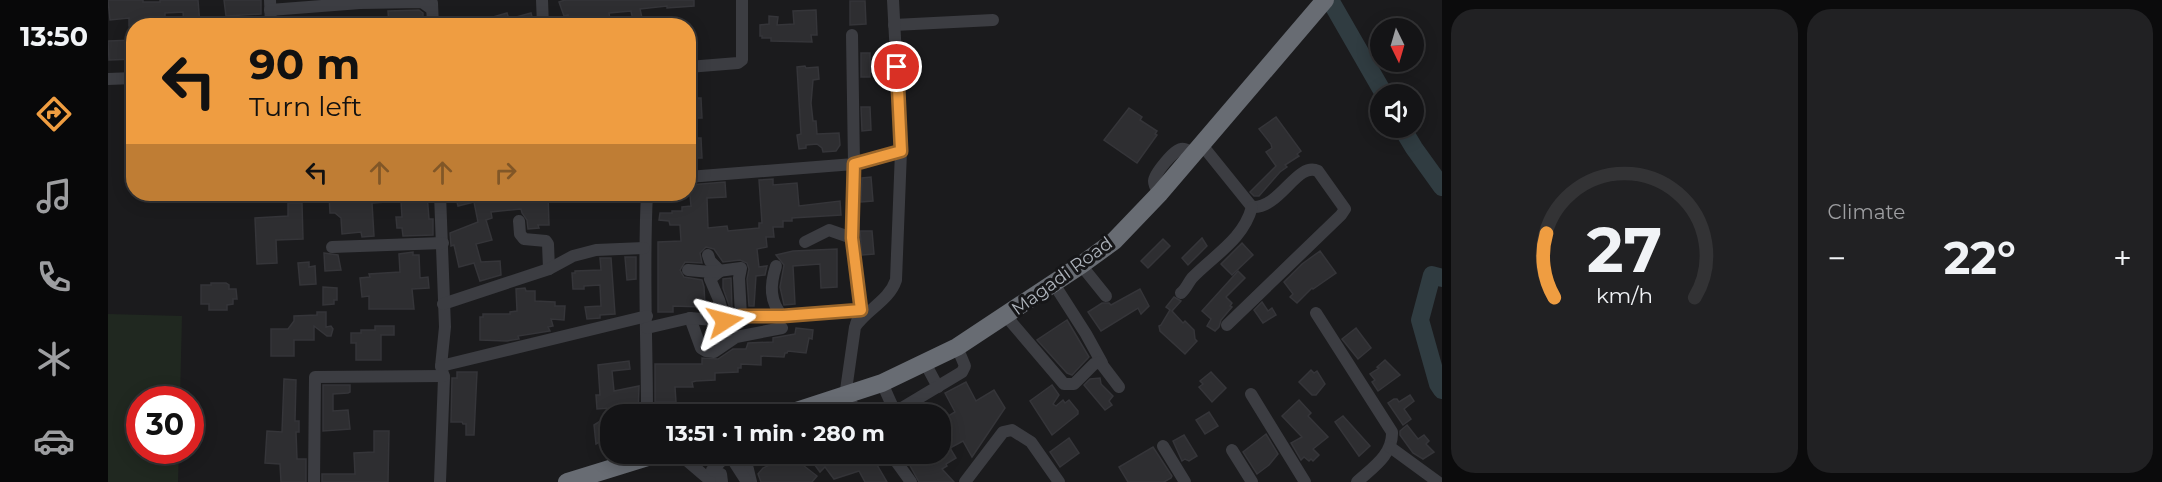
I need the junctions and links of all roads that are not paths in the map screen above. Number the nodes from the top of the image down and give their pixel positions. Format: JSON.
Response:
{"nodes":[{"id":1,"x":542,"y":0,"type":"edge"},
{"id":2,"x":742,"y":0,"type":"edge"},
{"id":3,"x":893,"y":0,"type":"edge"},
{"id":4,"x":1325,"y":0,"type":"edge"},
{"id":5,"x":432,"y":4,"type":"edge"},
{"id":6,"x":270,"y":5,"type":"edge"},
{"id":7,"x":543,"y":18,"type":"edge"},
{"id":8,"x":993,"y":20,"type":"dead end"},
{"id":9,"x":894,"y":25,"type":"junction"},
{"id":10,"x":852,"y":35,"type":"dead end"},
{"id":11,"x":696,"y":66,"type":"edge"},
{"id":12,"x":126,"y":78,"type":"edge"},
{"id":13,"x":108,"y":79,"type":"edge"},
{"id":14,"x":1198,"y":150,"type":"junction"},
{"id":15,"x":901,"y":151,"type":"junction"},
{"id":16,"x":854,"y":164,"type":"junction"},
{"id":17,"x":696,"y":176,"type":"edge"},
{"id":18,"x":440,"y":201,"type":"edge"},
{"id":19,"x":647,"y":201,"type":"edge"},
{"id":20,"x":1252,"y":207,"type":"junction"},
{"id":21,"x":519,"y":221,"type":"dead end"},
{"id":22,"x":852,"y":238,"type":"junction"},
{"id":23,"x":805,"y":242,"type":"dead end"},
{"id":24,"x":443,"y":243,"type":"junction"},
{"id":25,"x":332,"y":247,"type":"dead end"},
{"id":26,"x":644,"y":248,"type":"junction"},
{"id":27,"x":708,"y":255,"type":"dead end"},
{"id":28,"x":1082,"y":265,"type":"junction"},
{"id":29,"x":776,"y":266,"type":"dead end"},
{"id":30,"x":549,"y":269,"type":"junction"},
{"id":31,"x":688,"y":270,"type":"dead end"},
{"id":32,"x":720,"y":272,"type":"junction"},
{"id":33,"x":1054,"y":284,"type":"junction"},
{"id":34,"x":1181,"y":293,"type":"dead end"},
{"id":35,"x":1106,"y":296,"type":"dead end"},
{"id":36,"x":443,"y":304,"type":"junction"},
{"id":37,"x":861,"y":310,"type":"junction"},
{"id":38,"x":1316,"y":313,"type":"dead end"},
{"id":39,"x":1006,"y":316,"type":"junction"},
{"id":40,"x":690,"y":318,"type":"junction"},
{"id":41,"x":732,"y":320,"type":"junction"},
{"id":42,"x":647,"y":322,"type":"junction"},
{"id":43,"x":782,"y":322,"type":"junction"},
{"id":44,"x":1227,"y":325,"type":"dead end"},
{"id":45,"x":855,"y":327,"type":"junction"},
{"id":46,"x":736,"y":337,"type":"junction"},
{"id":47,"x":957,"y":347,"type":"junction"},
{"id":48,"x":924,"y":363,"type":"junction"},
{"id":49,"x":1102,"y":363,"type":"junction"},
{"id":50,"x":442,"y":371,"type":"junction"},
{"id":51,"x":882,"y":383,"type":"junction"},
{"id":52,"x":938,"y":387,"type":"junction"},
{"id":53,"x":1119,"y":387,"type":"dead end"},
{"id":54,"x":1251,"y":394,"type":"dead end"},
{"id":55,"x":844,"y":397,"type":"junction"},
{"id":56,"x":648,"y":404,"type":"edge"},
{"id":57,"x":823,"y":404,"type":"edge"},
{"id":58,"x":851,"y":404,"type":"edge"},
{"id":59,"x":890,"y":404,"type":"edge"},
{"id":60,"x":909,"y":404,"type":"edge"},
{"id":61,"x":1163,"y":446,"type":"dead end"},
{"id":62,"x":1390,"y":447,"type":"junction"},
{"id":63,"x":1232,"y":450,"type":"dead end"},
{"id":64,"x":624,"y":464,"type":"edge"},
{"id":65,"x":691,"y":464,"type":"edge"},
{"id":66,"x":746,"y":464,"type":"edge"},
{"id":67,"x":898,"y":464,"type":"edge"},
{"id":68,"x":578,"y":480,"type":"edge"},
{"id":69,"x":314,"y":482,"type":"edge"},
{"id":70,"x":440,"y":482,"type":"edge"},
{"id":71,"x":712,"y":482,"type":"edge"},
{"id":72,"x":722,"y":482,"type":"edge"},
{"id":73,"x":749,"y":482,"type":"edge"},
{"id":74,"x":911,"y":482,"type":"edge"},
{"id":75,"x":965,"y":482,"type":"edge"},
{"id":76,"x":1059,"y":482,"type":"edge"},
{"id":77,"x":1185,"y":482,"type":"edge"},
{"id":78,"x":1252,"y":482,"type":"edge"},
{"id":79,"x":1305,"y":482,"type":"edge"},
{"id":80,"x":1357,"y":482,"type":"edge"},
{"id":81,"x":1438,"y":482,"type":"edge"}],
"edges":[{"from":1,"to":7,"type":"street"},
{"from":2,"to":11,"type":"street"},
{"from":3,"to":9,"type":"street"},
{"from":4,"to":14,"type":"highway","name":"Magadi Road"},
{"from":5,"to":6,"type":"street"},
{"from":8,"to":9,"type":"street"},
{"from":9,"to":15,"type":"street"},
{"from":10,"to":16,"type":"street"},
{"from":12,"to":13,"type":"street"},
{"from":14,"to":20,"type":"street"},
{"from":14,"to":28,"type":"highway","name":"Magadi Road"},
{"from":15,"to":16,"type":"street"},
{"from":15,"to":45,"type":"street"},
{"from":16,"to":17,"type":"street"},
{"from":16,"to":22,"type":"street"},
{"from":18,"to":24,"type":"street"},
{"from":19,"to":26,"type":"street"},
{"from":20,"to":34,"type":"street"},
{"from":20,"to":44,"type":"street"},
{"from":21,"to":30,"type":"street"},
{"from":22,"to":23,"type":"street"},
{"from":22,"to":37,"type":"street"},
{"from":24,"to":25,"type":"street"},
{"from":24,"to":36,"type":"street"},
{"from":26,"to":30,"type":"street"},
{"from":26,"to":42,"type":"street"},
{"from":27,"to":32,"type":"street"},
{"from":28,"to":33,"type":"highway","name":"Magadi Road"},
{"from":28,"to":35,"type":"street"},
{"from":29,"to":43,"type":"street"},
{"from":30,"to":36,"type":"street"},
{"from":31,"to":32,"type":"street"},
{"from":32,"to":41,"type":"street"},
{"from":32,"to":41,"type":"street"},
{"from":33,"to":39,"type":"highway","name":"Magadi Road"},
{"from":33,"to":49,"type":"street"},
{"from":36,"to":50,"type":"street"},
{"from":37,"to":43,"type":"street"},
{"from":37,"to":45,"type":"street"},
{"from":38,"to":62,"type":"street"},
{"from":39,"to":47,"type":"highway","name":"Magadi Road"},
{"from":39,"to":49,"type":"street"},
{"from":40,"to":41,"type":"street"},
{"from":40,"to":42,"type":"street"},
{"from":40,"to":46,"type":"street"},
{"from":41,"to":43,"type":"street"},
{"from":41,"to":46,"type":"street"},
{"from":42,"to":50,"type":"street"},
{"from":42,"to":56,"type":"street"},
{"from":43,"to":46,"type":"street"},
{"from":45,"to":55,"type":"street"},
{"from":47,"to":48,"type":"highway","name":"Magadi Road"},
{"from":47,"to":52,"type":"street"},
{"from":48,"to":51,"type":"highway","name":"Magadi Road"},
{"from":48,"to":52,"type":"street"},
{"from":49,"to":53,"type":"street"},
{"from":50,"to":69,"type":"street"},
{"from":50,"to":70,"type":"street"},
{"from":51,"to":55,"type":"highway","name":"Magadi Road"},
{"from":51,"to":59,"type":"street"},
{"from":52,"to":60,"type":"street"},
{"from":54,"to":79,"type":"street"},
{"from":55,"to":57,"type":"highway","name":"Magadi Road"},
{"from":55,"to":58,"type":"street"},
{"from":61,"to":77,"type":"street"},
{"from":62,"to":80,"type":"street"},
{"from":62,"to":81,"type":"street"},
{"from":63,"to":78,"type":"street"},
{"from":64,"to":68,"type":"highway"},
{"from":65,"to":71,"type":"street"},
{"from":66,"to":73,"type":"street"},
{"from":67,"to":74,"type":"street"},
{"from":72,"to":73,"type":"street"},
{"from":75,"to":76,"type":"street"}]}
